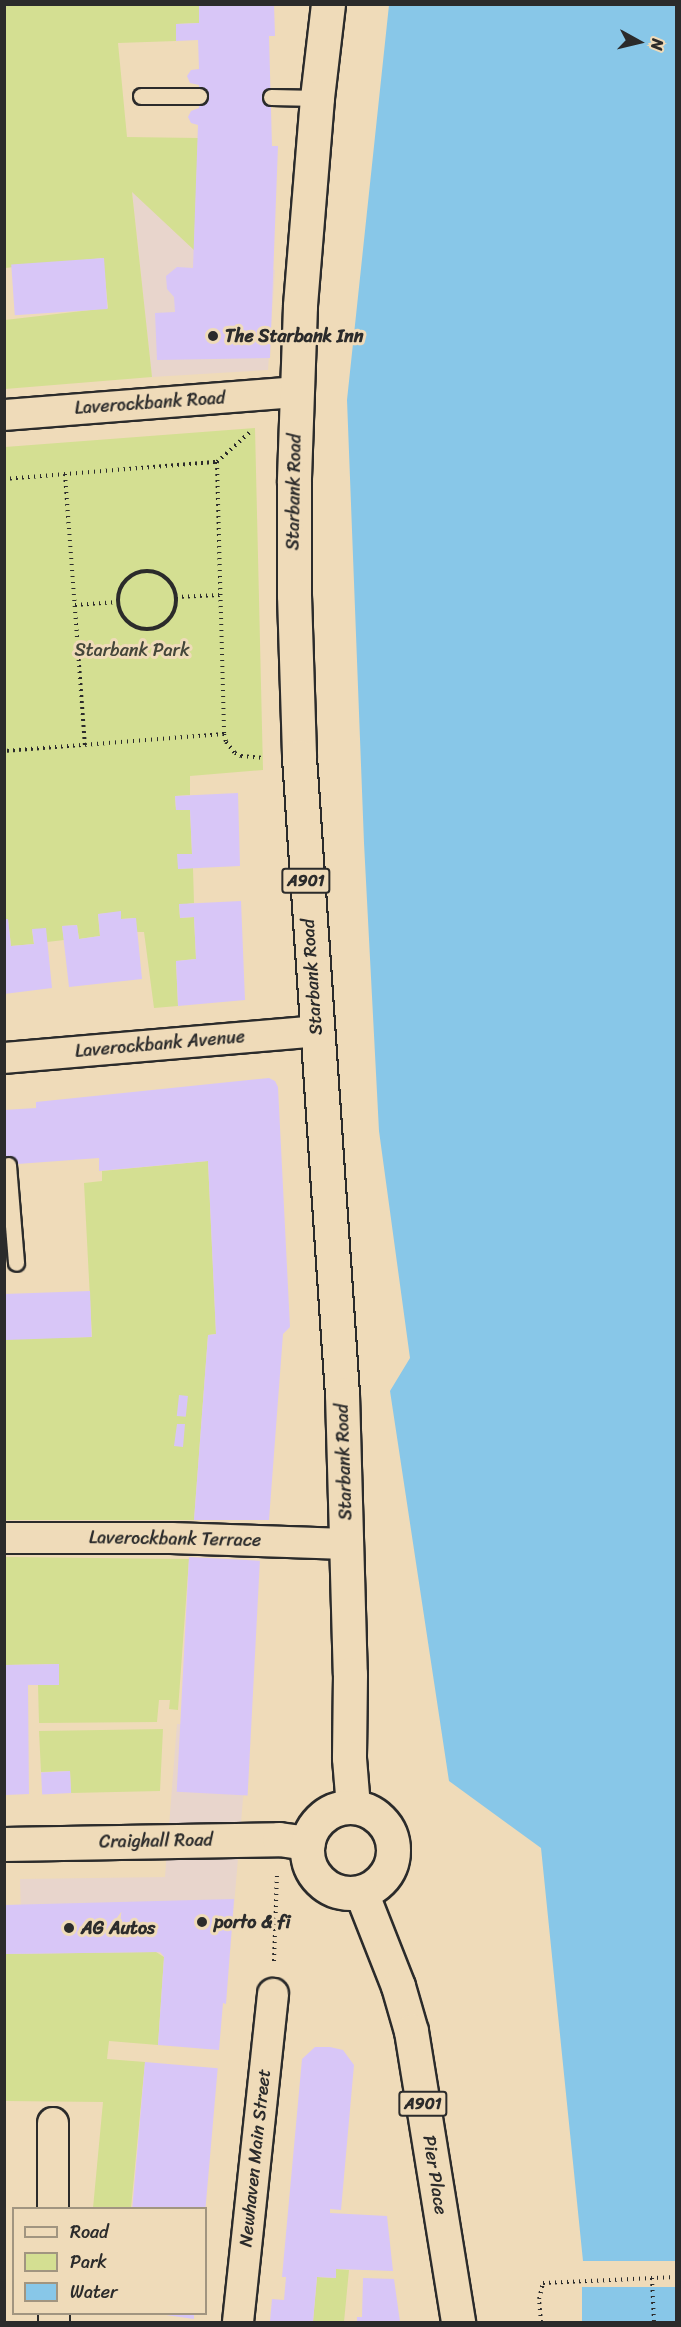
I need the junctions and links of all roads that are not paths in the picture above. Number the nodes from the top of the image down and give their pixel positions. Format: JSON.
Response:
{"nodes":[{"id":1,"x":328,"y":4,"type":"edge"},
{"id":2,"x":141,"y":96,"type":"dead end"},
{"id":3,"x":199,"y":96,"type":"dead end"},
{"id":4,"x":271,"y":97,"type":"dead end"},
{"id":5,"x":317,"y":98,"type":"junction"},
{"id":6,"x":296,"y":392,"type":"junction"},
{"id":7,"x":4,"y":415,"type":"edge"},
{"id":8,"x":316,"y":1031,"type":"junction"},
{"id":9,"x":4,"y":1058,"type":"edge"},
{"id":10,"x":8,"y":1165,"type":"dead end"},
{"id":11,"x":16,"y":1263,"type":"dead end"},
{"id":12,"x":4,"y":1538,"type":"edge"},
{"id":13,"x":346,"y":1544,"type":"junction"},
{"id":14,"x":353,"y":1807,"type":"junction"},
{"id":15,"x":293,"y":1841,"type":"junction"},
{"id":16,"x":4,"y":1844,"type":"edge"},
{"id":17,"x":361,"y":1892,"type":"junction"},
{"id":18,"x":273,"y":1994,"type":"road end"},
{"id":19,"x":53,"y":2123,"type":"dead end"},
{"id":20,"x":53,"y":2207,"type":"edge"},
{"id":21,"x":238,"y":2322,"type":"edge"},
{"id":22,"x":458,"y":2322,"type":"edge"}],
"edges":[{"from":1,"to":5,"type":"main road","name":"Starbank Road","number":"A901"},
{"from":2,"to":3,"type":"lane"},
{"from":4,"to":5,"type":"lane"},
{"from":5,"to":6,"type":"main road","name":"Starbank Road","number":"A901"},
{"from":6,"to":7,"type":"street","name":"Laverockbank Road"},
{"from":6,"to":8,"type":"main road","name":"Starbank Road","number":"A901"},
{"from":8,"to":9,"type":"street","name":"Laverockbank Avenue"},
{"from":8,"to":13,"type":"main road","name":"Starbank Road","number":"A901"},
{"from":10,"to":11,"type":"lane"},
{"from":12,"to":13,"type":"street","name":"Laverockbank Terrace"},
{"from":13,"to":14,"type":"main road","name":"Starbank Road","number":"A901"},
{"from":14,"to":15,"type":"main road"},
{"from":14,"to":17,"type":"main road"},
{"from":15,"to":16,"type":"main road","name":"Craighall Road"},
{"from":15,"to":17,"type":"main road"},
{"from":17,"to":22,"type":"main road","name":"Pier Place","number":"A901"},
{"from":18,"to":21,"type":"street","name":"Newhaven Main Street"},
{"from":19,"to":20,"type":"street"}]}
